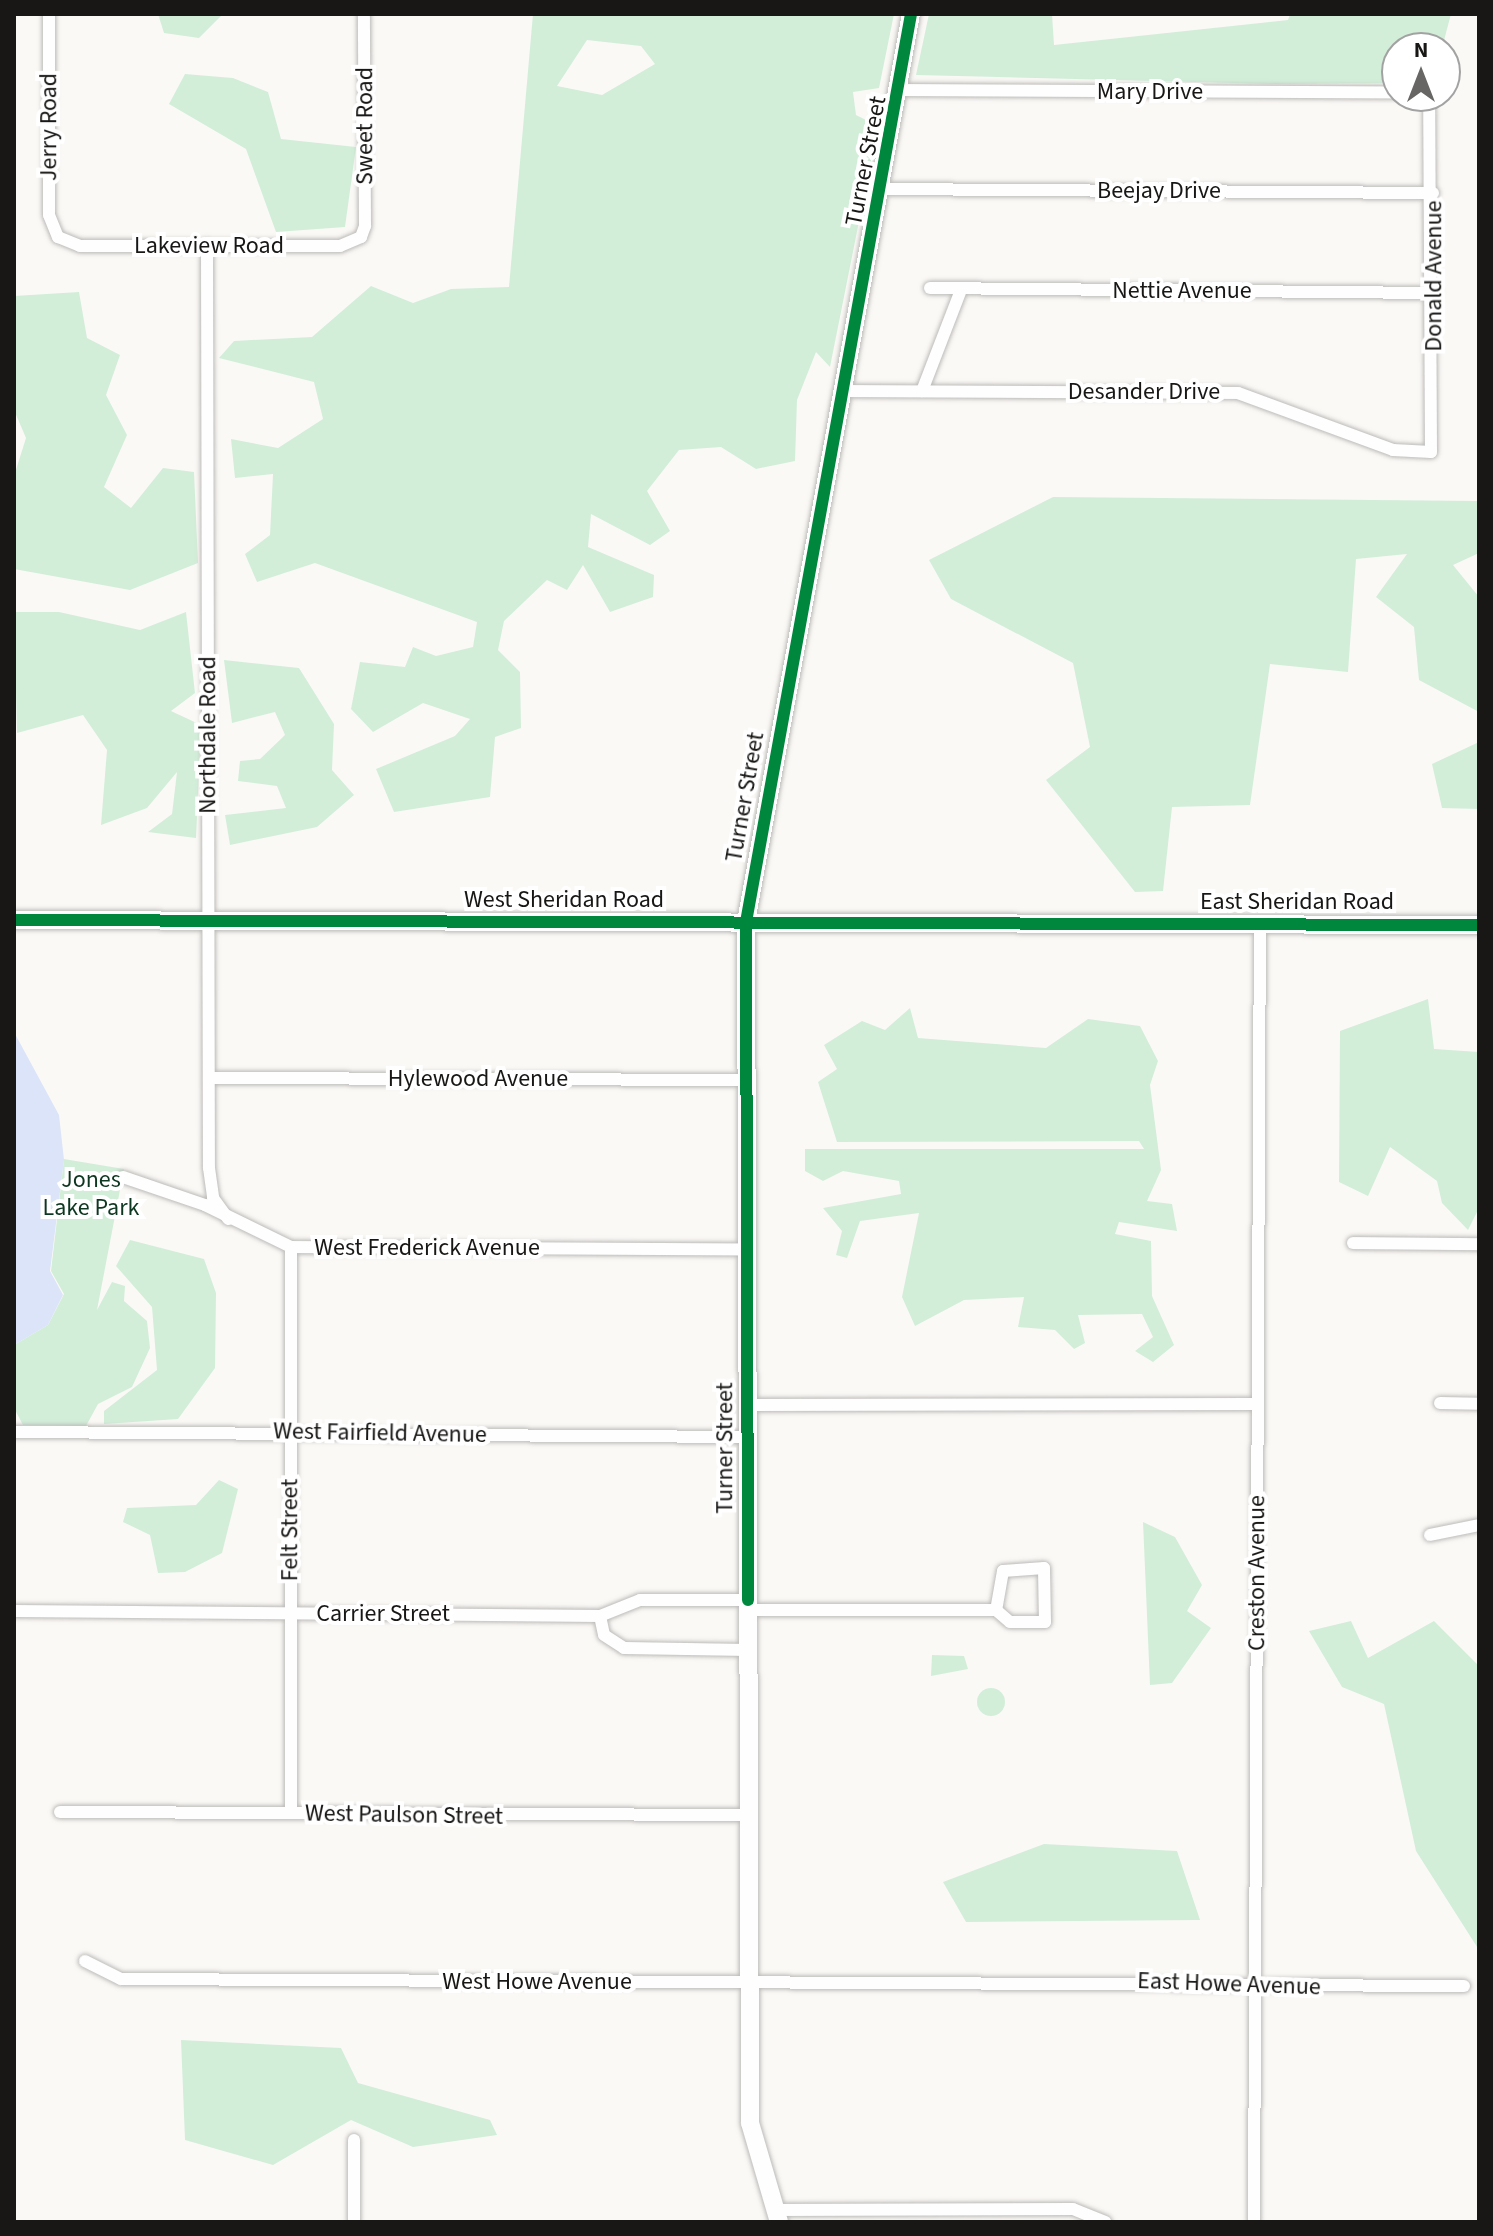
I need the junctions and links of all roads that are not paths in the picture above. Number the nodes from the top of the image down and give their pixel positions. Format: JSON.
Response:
{"nodes":[{"id":1,"x":49,"y":14,"type":"edge"},
{"id":2,"x":364,"y":14,"type":"edge"},
{"id":3,"x":911,"y":14,"type":"edge"},
{"id":4,"x":902,"y":90,"type":"junction"},
{"id":5,"x":1381,"y":93,"type":"edge"},
{"id":6,"x":1431,"y":112,"type":"edge"},
{"id":7,"x":884,"y":189,"type":"junction"},
{"id":8,"x":1433,"y":193,"type":"junction"},
{"id":9,"x":58,"y":237,"type":"joint"},
{"id":10,"x":361,"y":237,"type":"joint"},
{"id":11,"x":207,"y":245,"type":"junction"},
{"id":12,"x":930,"y":288,"type":"dead end"},
{"id":13,"x":961,"y":290,"type":"junction"},
{"id":14,"x":1434,"y":293,"type":"junction"},
{"id":15,"x":845,"y":391,"type":"junction"},
{"id":16,"x":922,"y":391,"type":"junction"},
{"id":17,"x":1431,"y":452,"type":"joint"},
{"id":18,"x":14,"y":920,"type":"edge"},
{"id":19,"x":209,"y":921,"type":"junction"},
{"id":20,"x":746,"y":922,"type":"junction"},
{"id":21,"x":1114,"y":923,"type":"joint"},
{"id":22,"x":1260,"y":924,"type":"junction"},
{"id":23,"x":1479,"y":925,"type":"edge"},
{"id":24,"x":210,"y":1078,"type":"junction"},
{"id":25,"x":746,"y":1080,"type":"junction"},
{"id":26,"x":123,"y":1177,"type":"dead end"},
{"id":27,"x":228,"y":1219,"type":"junction"},
{"id":28,"x":1353,"y":1243,"type":"dead end"},
{"id":29,"x":1479,"y":1244,"type":"edge"},
{"id":30,"x":291,"y":1247,"type":"junction"},
{"id":31,"x":746,"y":1249,"type":"junction"},
{"id":32,"x":1440,"y":1403,"type":"dead end"},
{"id":33,"x":1258,"y":1404,"type":"junction"},
{"id":34,"x":1479,"y":1404,"type":"edge"},
{"id":35,"x":747,"y":1405,"type":"junction"},
{"id":36,"x":14,"y":1432,"type":"edge"},
{"id":37,"x":290,"y":1432,"type":"junction"},
{"id":38,"x":747,"y":1437,"type":"junction"},
{"id":39,"x":1479,"y":1525,"type":"edge"},
{"id":40,"x":1430,"y":1535,"type":"dead end"},
{"id":41,"x":748,"y":1605,"type":"junction"},
{"id":42,"x":996,"y":1610,"type":"junction"},
{"id":43,"x":14,"y":1611,"type":"edge"},
{"id":44,"x":291,"y":1613,"type":"junction"},
{"id":45,"x":600,"y":1616,"type":"junction"},
{"id":46,"x":748,"y":1650,"type":"junction"},
{"id":47,"x":60,"y":1812,"type":"dead end"},
{"id":48,"x":291,"y":1813,"type":"junction"},
{"id":49,"x":748,"y":1815,"type":"junction"},
{"id":50,"x":85,"y":1961,"type":"dead end"},
{"id":51,"x":994,"y":1981,"type":"joint"},
{"id":52,"x":749,"y":1982,"type":"junction"},
{"id":53,"x":1464,"y":1986,"type":"dead end"},
{"id":54,"x":1254,"y":1987,"type":"junction"},
{"id":55,"x":354,"y":2140,"type":"dead end"},
{"id":56,"x":776,"y":2216,"type":"edge"},
{"id":57,"x":354,"y":2222,"type":"edge"},
{"id":58,"x":1105,"y":2222,"type":"edge"},
{"id":59,"x":1254,"y":2222,"type":"edge"}],
"edges":[{"from":1,"to":9,"type":"street","name":"Jerry Road"},
{"from":2,"to":10,"type":"street","name":"Sweet Road"},
{"from":3,"to":4,"type":"street","name":"Turner Street"},
{"from":4,"to":5,"type":"street","name":"Mary Drive"},
{"from":4,"to":7,"type":"street","name":"Turner Street"},
{"from":6,"to":8,"type":"street","name":"Donald Avenue"},
{"from":7,"to":8,"type":"street","name":"Beejay Drive"},
{"from":7,"to":15,"type":"street","name":"Turner Street"},
{"from":8,"to":14,"type":"street","name":"Donald Avenue"},
{"from":9,"to":11,"type":"street","name":"Lakeview Road"},
{"from":10,"to":11,"type":"street","name":"Lakeview Road"},
{"from":11,"to":19,"type":"street","name":"Northdale Road"},
{"from":12,"to":13,"type":"street","name":"Nettie Avenue"},
{"from":13,"to":14,"type":"street","name":"Nettie Avenue"},
{"from":13,"to":16,"type":"street"},
{"from":14,"to":17,"type":"street","name":"Donald Avenue"},
{"from":15,"to":16,"type":"street","name":"Desander Drive"},
{"from":15,"to":20,"type":"street","name":"Turner Street"},
{"from":16,"to":17,"type":"street","name":"Desander Drive"},
{"from":18,"to":19,"type":"street","name":"West Sheridan Road"},
{"from":19,"to":20,"type":"street","name":"West Sheridan Road"},
{"from":19,"to":24,"type":"street","name":"Northdale Road"},
{"from":20,"to":21,"type":"street","name":"West Sheridan Road"},
{"from":20,"to":25,"type":"street","name":"Turner Street"},
{"from":21,"to":22,"type":"street","name":"East Sheridan Road"},
{"from":22,"to":23,"type":"street","name":"East Sheridan Road"},
{"from":22,"to":33,"type":"street","name":"Creston Avenue"},
{"from":24,"to":25,"type":"street","name":"Hylewood Avenue"},
{"from":24,"to":27,"type":"street","name":"Northdale Road"},
{"from":25,"to":31,"type":"street","name":"Turner Street"},
{"from":26,"to":27,"type":"street","name":"West Frederick Avenue"},
{"from":27,"to":30,"type":"street","name":"West Frederick Avenue"},
{"from":28,"to":29,"type":"street"},
{"from":30,"to":31,"type":"street","name":"West Frederick Avenue"},
{"from":30,"to":37,"type":"street","name":"Felt Street"},
{"from":31,"to":35,"type":"street","name":"Turner Street"},
{"from":32,"to":34,"type":"street"},
{"from":33,"to":35,"type":"street"},
{"from":33,"to":54,"type":"street","name":"Creston Avenue"},
{"from":35,"to":38,"type":"street","name":"Turner Street"},
{"from":36,"to":37,"type":"street","name":"West Fairfield Avenue"},
{"from":37,"to":38,"type":"street","name":"West Fairfield Avenue"},
{"from":37,"to":44,"type":"street","name":"Felt Street"},
{"from":38,"to":41,"type":"street","name":"Turner Street"},
{"from":39,"to":40,"type":"street"},
{"from":41,"to":42,"type":"street","name":"Carrier Street"},
{"from":41,"to":45,"type":"street","name":"Carrier Street"},
{"from":41,"to":46,"type":"street","name":"Turner Street"},
{"from":42,"to":42,"type":"street","name":"Carrier Street"},
{"from":43,"to":44,"type":"street","name":"Carrier Street"},
{"from":44,"to":45,"type":"street","name":"Carrier Street"},
{"from":44,"to":48,"type":"street","name":"Felt Street"},
{"from":45,"to":46,"type":"street"},
{"from":46,"to":49,"type":"street","name":"Turner Street"},
{"from":47,"to":48,"type":"street","name":"West Paulson Street"},
{"from":48,"to":49,"type":"street","name":"West Paulson Street"},
{"from":49,"to":52,"type":"street","name":"Turner Street"},
{"from":50,"to":52,"type":"street","name":"West Howe Avenue"},
{"from":51,"to":52,"type":"street","name":"West Howe Avenue"},
{"from":51,"to":54,"type":"street","name":"East Howe Avenue"},
{"from":52,"to":56,"type":"street","name":"Turner Street"},
{"from":53,"to":54,"type":"street","name":"East Howe Avenue"},
{"from":54,"to":59,"type":"street","name":"Creston Avenue"},
{"from":55,"to":57,"type":"street"},
{"from":56,"to":58,"type":"street"}]}
